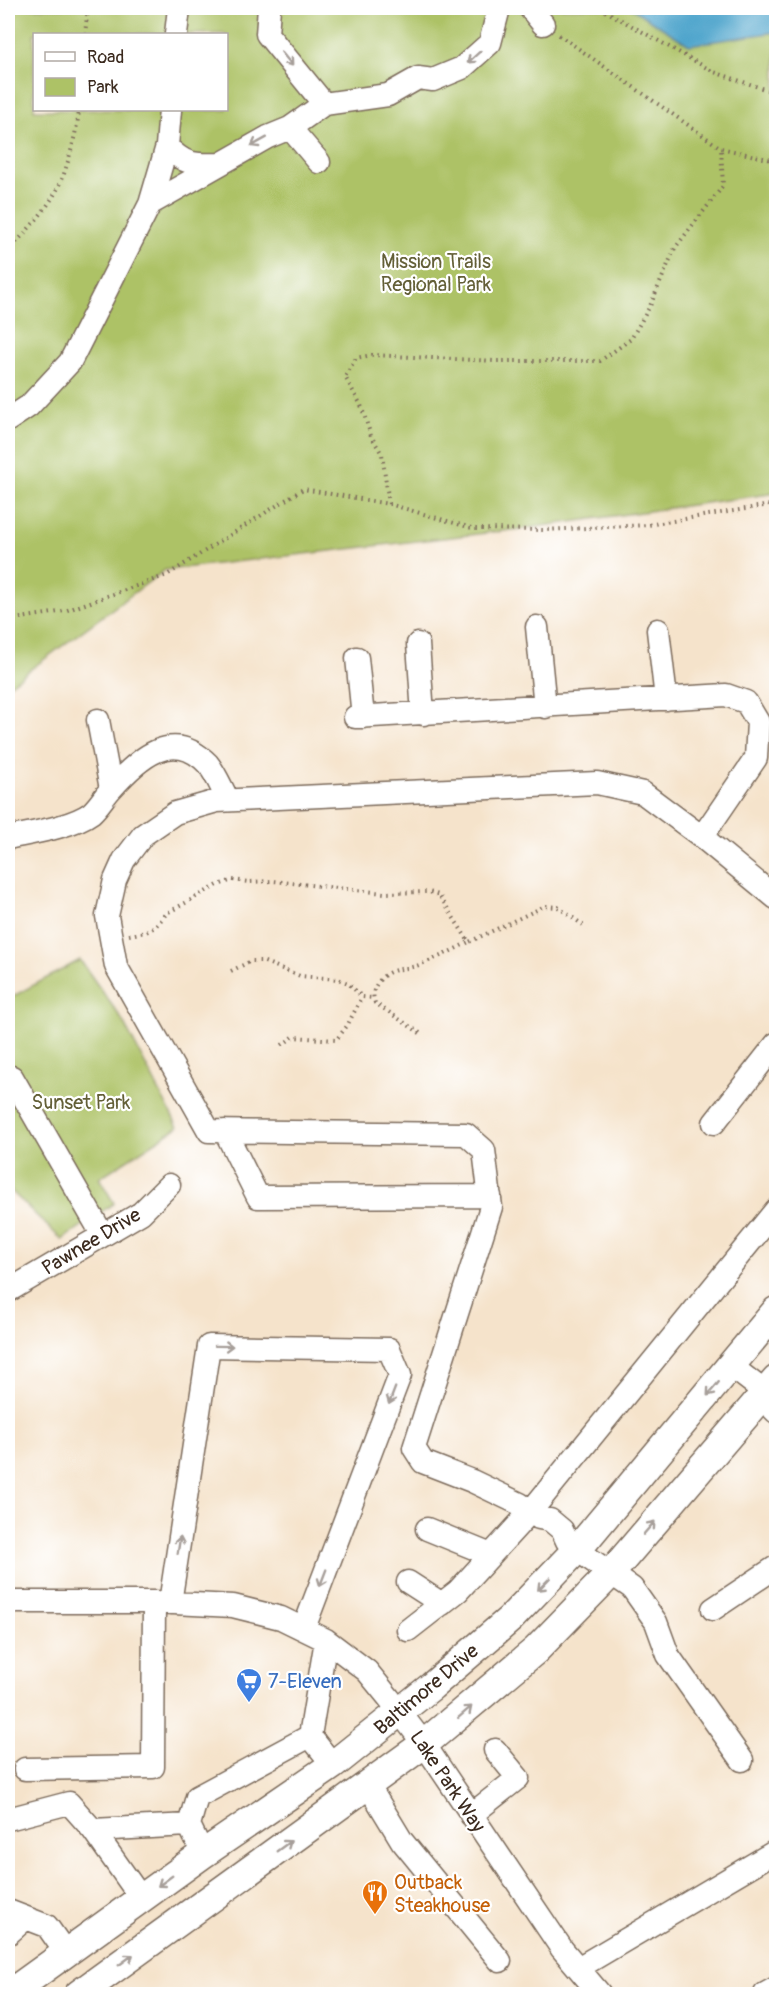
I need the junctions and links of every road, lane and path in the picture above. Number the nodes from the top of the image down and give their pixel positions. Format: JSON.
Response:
{"nodes":[{"id":1,"x":88,"y":8,"type":"edge"},
{"id":2,"x":179,"y":8,"type":"edge"},
{"id":3,"x":269,"y":8,"type":"edge"},
{"id":4,"x":499,"y":8,"type":"edge"},
{"id":5,"x":600,"y":8,"type":"edge"},
{"id":6,"x":537,"y":16,"type":"edge"},
{"id":7,"x":85,"y":33,"type":"edge"},
{"id":8,"x":176,"y":33,"type":"edge"},
{"id":9,"x":777,"y":93,"type":"edge"},
{"id":10,"x":324,"y":104,"type":"junction"},
{"id":11,"x":79,"y":111,"type":"edge"},
{"id":12,"x":170,"y":111,"type":"edge"},
{"id":13,"x":290,"y":128,"type":"junction"},
{"id":14,"x":167,"y":146,"type":"junction"},
{"id":15,"x":721,"y":148,"type":"junction"},
{"id":16,"x":777,"y":161,"type":"edge"},
{"id":17,"x":319,"y":162,"type":"dead end"},
{"id":18,"x":220,"y":164,"type":"junction"},
{"id":19,"x":150,"y":204,"type":"junction"},
{"id":20,"x":8,"y":251,"type":"edge"},
{"id":21,"x":8,"y":420,"type":"edge"},
{"id":22,"x":389,"y":504,"type":"junction"},
{"id":23,"x":777,"y":504,"type":"edge"},
{"id":24,"x":8,"y":620,"type":"edge"},
{"id":25,"x":537,"y":627,"type":"dead end"},
{"id":26,"x":658,"y":630,"type":"dead end"},
{"id":27,"x":418,"y":644,"type":"dead end"},
{"id":28,"x":357,"y":658,"type":"dead end"},
{"id":29,"x":666,"y":699,"type":"junction"},
{"id":30,"x":545,"y":707,"type":"junction"},
{"id":31,"x":423,"y":714,"type":"junction"},
{"id":32,"x":98,"y":720,"type":"dead end"},
{"id":33,"x":111,"y":789,"type":"junction"},
{"id":34,"x":228,"y":801,"type":"junction"},
{"id":35,"x":702,"y":837,"type":"junction"},
{"id":36,"x":8,"y":838,"type":"edge"},
{"id":37,"x":777,"y":898,"type":"edge"},
{"id":38,"x":583,"y":925,"type":"dead end"},
{"id":39,"x":111,"y":938,"type":"junction"},
{"id":40,"x":469,"y":942,"type":"junction"},
{"id":41,"x":231,"y":971,"type":"dead end"},
{"id":42,"x":362,"y":998,"type":"junction"},
{"id":43,"x":373,"y":998,"type":"junction"},
{"id":44,"x":420,"y":1033,"type":"dead end"},
{"id":45,"x":777,"y":1044,"type":"edge"},
{"id":46,"x":282,"y":1045,"type":"dead end"},
{"id":47,"x":12,"y":1077,"type":"dead end"},
{"id":48,"x":714,"y":1123,"type":"dead end"},
{"id":49,"x":225,"y":1131,"type":"junction"},
{"id":50,"x":169,"y":1185,"type":"dead end"},
{"id":51,"x":490,"y":1196,"type":"junction"},
{"id":52,"x":777,"y":1210,"type":"edge"},
{"id":53,"x":102,"y":1234,"type":"junction"},
{"id":54,"x":8,"y":1291,"type":"edge"},
{"id":55,"x":777,"y":1311,"type":"edge"},
{"id":56,"x":731,"y":1366,"type":"junction"},
{"id":57,"x":774,"y":1394,"type":"edge"},
{"id":58,"x":535,"y":1515,"type":"junction"},
{"id":59,"x":427,"y":1529,"type":"dead end"},
{"id":60,"x":572,"y":1545,"type":"junction"},
{"id":61,"x":491,"y":1555,"type":"junction"},
{"id":62,"x":777,"y":1567,"type":"edge"},
{"id":63,"x":611,"y":1573,"type":"junction"},
{"id":64,"x":408,"y":1582,"type":"dead end"},
{"id":65,"x":8,"y":1602,"type":"edge"},
{"id":66,"x":162,"y":1603,"type":"junction"},
{"id":67,"x":442,"y":1604,"type":"junction"},
{"id":68,"x":713,"y":1609,"type":"dead end"},
{"id":69,"x":304,"y":1628,"type":"junction"},
{"id":70,"x":408,"y":1630,"type":"dead end"},
{"id":71,"x":327,"y":1640,"type":"junction"},
{"id":72,"x":400,"y":1712,"type":"junction"},
{"id":73,"x":310,"y":1736,"type":"junction"},
{"id":74,"x":424,"y":1744,"type":"junction"},
{"id":75,"x":495,"y":1750,"type":"dead end"},
{"id":76,"x":742,"y":1760,"type":"dead end"},
{"id":77,"x":333,"y":1765,"type":"junction"},
{"id":78,"x":25,"y":1769,"type":"dead end"},
{"id":79,"x":368,"y":1785,"type":"junction"},
{"id":80,"x":471,"y":1815,"type":"junction"},
{"id":81,"x":8,"y":1819,"type":"edge"},
{"id":82,"x":189,"y":1825,"type":"junction"},
{"id":83,"x":93,"y":1830,"type":"junction"},
{"id":84,"x":777,"y":1851,"type":"edge"},
{"id":85,"x":202,"y":1854,"type":"junction"},
{"id":86,"x":141,"y":1898,"type":"junction"},
{"id":87,"x":17,"y":1915,"type":"edge"},
{"id":88,"x":8,"y":1934,"type":"edge"},
{"id":89,"x":66,"y":1953,"type":"junction"},
{"id":90,"x":500,"y":1961,"type":"dead end"},
{"id":91,"x":578,"y":1968,"type":"junction"},
{"id":92,"x":777,"y":1988,"type":"edge"},
{"id":93,"x":9,"y":1995,"type":"edge"},
{"id":94,"x":79,"y":1995,"type":"edge"},
{"id":95,"x":600,"y":1995,"type":"edge"},
{"id":96,"x":765,"y":1995,"type":"edge"}],
"edges":[{"from":1,"to":7,"type":"path"},
{"from":2,"to":8,"type":"street"},
{"from":3,"to":10,"type":"street","one_way":true},
{"from":4,"to":10,"type":"street","one_way":true},
{"from":5,"to":9,"type":"path"},
{"from":6,"to":15,"type":"path"},
{"from":10,"to":13,"type":"street"},
{"from":11,"to":20,"type":"path"},
{"from":12,"to":14,"type":"street"},
{"from":13,"to":17,"type":"street"},
{"from":13,"to":18,"type":"street","one_way":true},
{"from":14,"to":18,"type":"street"},
{"from":14,"to":19,"type":"street"},
{"from":15,"to":16,"type":"path"},
{"from":15,"to":22,"type":"path"},
{"from":18,"to":19,"type":"street"},
{"from":19,"to":21,"type":"street"},
{"from":22,"to":23,"type":"path"},
{"from":22,"to":24,"type":"path"},
{"from":25,"to":30,"type":"street"},
{"from":26,"to":29,"type":"street"},
{"from":27,"to":31,"type":"street"},
{"from":28,"to":31,"type":"street"},
{"from":29,"to":30,"type":"street"},
{"from":29,"to":35,"type":"street"},
{"from":30,"to":31,"type":"street"},
{"from":32,"to":33,"type":"street"},
{"from":33,"to":34,"type":"street"},
{"from":33,"to":36,"type":"street"},
{"from":34,"to":35,"type":"street"},
{"from":34,"to":39,"type":"street"},
{"from":35,"to":37,"type":"street"},
{"from":38,"to":40,"type":"path"},
{"from":39,"to":40,"type":"path"},
{"from":39,"to":49,"type":"street"},
{"from":40,"to":43,"type":"path"},
{"from":41,"to":42,"type":"path"},
{"from":42,"to":43,"type":"path"},
{"from":42,"to":46,"type":"path"},
{"from":43,"to":44,"type":"path"},
{"from":45,"to":48,"type":"street"},
{"from":47,"to":53,"type":"street"},
{"from":49,"to":51,"type":"street"},
{"from":49,"to":51,"type":"street"},
{"from":50,"to":53,"type":"street","name":"Pawnee Drive"},
{"from":51,"to":58,"type":"street"},
{"from":52,"to":58,"type":"street"},
{"from":53,"to":54,"type":"street","name":"Pawnee Drive"},
{"from":55,"to":56,"type":"main road","name":"Baltimore Drive"},
{"from":56,"to":57,"type":"street"},
{"from":56,"to":60,"type":"main road","name":"Baltimore Drive","one_way":true},
{"from":63,"to":57,"type":"main road","name":"Baltimore Drive","one_way":true},
{"from":58,"to":60,"type":"street"},
{"from":58,"to":61,"type":"street"},
{"from":59,"to":61,"type":"street"},
{"from":60,"to":63,"type":"street"},
{"from":60,"to":72,"type":"main road","name":"Baltimore Drive","one_way":true},
{"from":61,"to":67,"type":"street"},
{"from":62,"to":68,"type":"street"},
{"from":74,"to":63,"type":"main road","name":"Baltimore Drive","one_way":true},
{"from":63,"to":76,"type":"street"},
{"from":64,"to":67,"type":"street"},
{"from":65,"to":66,"type":"street","name":"Lake Park Way"},
{"from":66,"to":69,"type":"street","name":"Lake Park Way"},
{"from":66,"to":69,"type":"street","one_way":true},
{"from":66,"to":78,"type":"street"},
{"from":67,"to":70,"type":"street"},
{"from":69,"to":71,"type":"street","name":"Lake Park Way"},
{"from":71,"to":72,"type":"street","name":"Lake Park Way"},
{"from":71,"to":73,"type":"street"},
{"from":72,"to":74,"type":"street","name":"Lake Park Way"},
{"from":72,"to":77,"type":"main road","name":"Baltimore Drive"},
{"from":73,"to":77,"type":"street"},
{"from":73,"to":82,"type":"street"},
{"from":74,"to":79,"type":"main road","name":"Baltimore Drive"},
{"from":74,"to":80,"type":"street","name":"Lake Park Way"},
{"from":75,"to":80,"type":"street"},
{"from":77,"to":85,"type":"main road","name":"Baltimore Drive"},
{"from":79,"to":90,"type":"street"},
{"from":94,"to":79,"type":"main road","name":"Baltimore Drive","one_way":true},
{"from":80,"to":91,"type":"street","name":"Lake Park Way"},
{"from":81,"to":83,"type":"street"},
{"from":82,"to":83,"type":"street"},
{"from":82,"to":85,"type":"street"},
{"from":83,"to":86,"type":"street"},
{"from":84,"to":91,"type":"street"},
{"from":85,"to":86,"type":"main road","name":"Baltimore Drive","one_way":true},
{"from":86,"to":89,"type":"main road","name":"Baltimore Drive"},
{"from":87,"to":88,"type":"street"},
{"from":87,"to":89,"type":"street"},
{"from":89,"to":93,"type":"main road","name":"Baltimore Drive"},
{"from":91,"to":95,"type":"street","name":"Lake Park Way"},
{"from":92,"to":96,"type":"street"}]}
